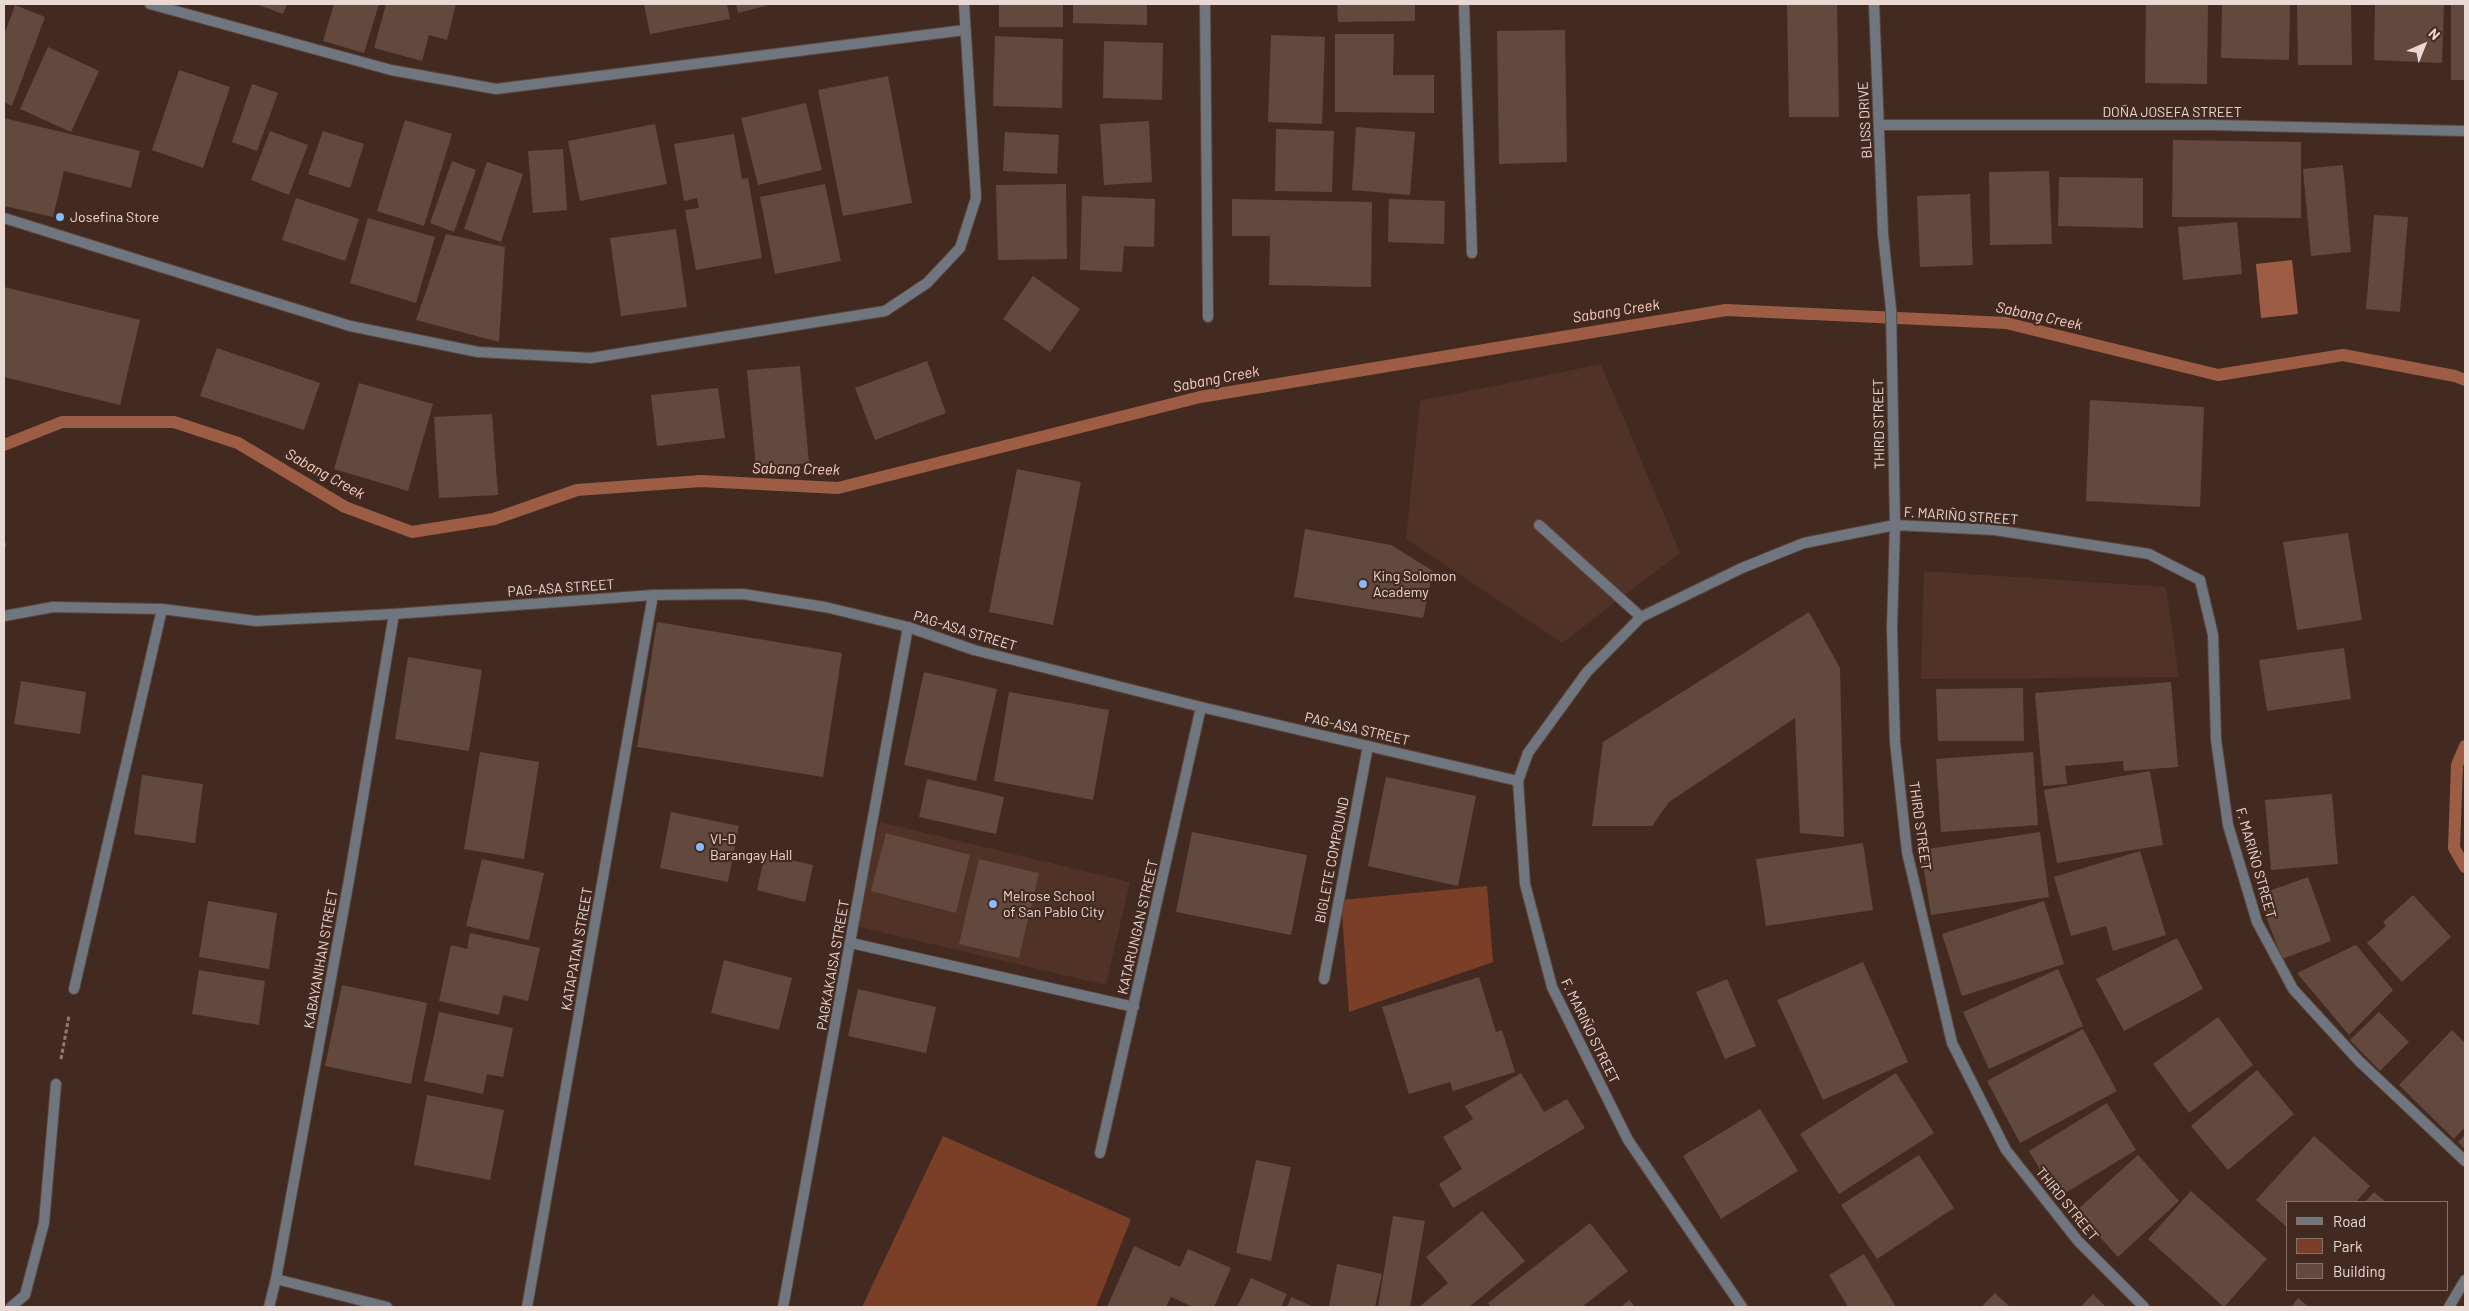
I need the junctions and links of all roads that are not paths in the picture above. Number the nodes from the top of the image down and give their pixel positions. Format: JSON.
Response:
{"nodes":[{"id":1,"x":150,"y":4,"type":"edge"},
{"id":2,"x":964,"y":4,"type":"edge"},
{"id":3,"x":1205,"y":4,"type":"edge"},
{"id":4,"x":1464,"y":4,"type":"edge"},
{"id":5,"x":1874,"y":4,"type":"edge"},
{"id":6,"x":964,"y":30,"type":"junction"},
{"id":7,"x":1879,"y":125,"type":"junction"},
{"id":8,"x":2465,"y":131,"type":"edge"},
{"id":9,"x":4,"y":218,"type":"edge"},
{"id":10,"x":1472,"y":252,"type":"dead end"},
{"id":11,"x":1891,"y":309,"type":"joint"},
{"id":12,"x":1208,"y":317,"type":"dead end"},
{"id":13,"x":1539,"y":525,"type":"dead end"},
{"id":14,"x":1895,"y":525,"type":"junction"},
{"id":15,"x":653,"y":595,"type":"junction"},
{"id":16,"x":162,"y":608,"type":"junction"},
{"id":17,"x":394,"y":614,"type":"junction"},
{"id":18,"x":4,"y":616,"type":"edge"},
{"id":19,"x":1641,"y":617,"type":"junction"},
{"id":20,"x":908,"y":627,"type":"junction"},
{"id":21,"x":1201,"y":707,"type":"junction"},
{"id":22,"x":1368,"y":746,"type":"junction"},
{"id":23,"x":1518,"y":781,"type":"junction"},
{"id":24,"x":851,"y":943,"type":"junction"},
{"id":25,"x":1324,"y":979,"type":"dead end"},
{"id":26,"x":74,"y":989,"type":"road end"},
{"id":27,"x":1134,"y":1007,"type":"junction"},
{"id":28,"x":56,"y":1084,"type":"road end"},
{"id":29,"x":1100,"y":1153,"type":"dead end"},
{"id":30,"x":2465,"y":1161,"type":"edge"},
{"id":31,"x":276,"y":1279,"type":"junction"},
{"id":32,"x":2465,"y":1280,"type":"edge"},
{"id":33,"x":10,"y":1307,"type":"edge"},
{"id":34,"x":269,"y":1307,"type":"edge"},
{"id":35,"x":387,"y":1307,"type":"edge"},
{"id":36,"x":527,"y":1307,"type":"edge"},
{"id":37,"x":783,"y":1307,"type":"edge"},
{"id":38,"x":1742,"y":1307,"type":"edge"},
{"id":39,"x":2144,"y":1307,"type":"edge"},
{"id":40,"x":2449,"y":1307,"type":"edge"}],
"edges":[{"from":1,"to":6,"type":"street"},
{"from":2,"to":6,"type":"street"},
{"from":3,"to":12,"type":"street"},
{"from":4,"to":10,"type":"street"},
{"from":5,"to":7,"type":"street","name":"BLISS DRIVE"},
{"from":6,"to":9,"type":"street"},
{"from":7,"to":8,"type":"street","name":"DOÑA JOSEFA STREET"},
{"from":7,"to":11,"type":"street","name":"BLISS DRIVE"},
{"from":11,"to":14,"type":"street","name":"THIRD STREET"},
{"from":13,"to":19,"type":"street"},
{"from":14,"to":19,"type":"street","name":"F. MARIÑO STREET"},
{"from":14,"to":30,"type":"street","name":"F. MARIÑO STREET"},
{"from":14,"to":39,"type":"street","name":"THIRD STREET"},
{"from":15,"to":17,"type":"street","name":"PAG-ASA STREET"},
{"from":15,"to":20,"type":"street","name":"PAG-ASA STREET"},
{"from":15,"to":36,"type":"street","name":"KATAPATAN STREET"},
{"from":16,"to":17,"type":"street","name":"PAG-ASA STREET"},
{"from":16,"to":18,"type":"street","name":"PAG-ASA STREET"},
{"from":16,"to":26,"type":"street"},
{"from":17,"to":31,"type":"street","name":"KABAYANIHAN STREET"},
{"from":19,"to":23,"type":"street","name":"F. MARIÑO STREET"},
{"from":20,"to":21,"type":"street","name":"PAG-ASA STREET"},
{"from":20,"to":24,"type":"street","name":"PAGKAKAISA STREET"},
{"from":21,"to":22,"type":"street","name":"PAG-ASA STREET"},
{"from":21,"to":27,"type":"street","name":"KATARUNGAN STREET"},
{"from":22,"to":23,"type":"street","name":"PAG-ASA STREET"},
{"from":22,"to":25,"type":"street","name":"BIGLETE COMPOUND"},
{"from":23,"to":38,"type":"street","name":"F. MARIÑO STREET"},
{"from":24,"to":27,"type":"street"},
{"from":24,"to":37,"type":"street","name":"PAGKAKAISA STREET"},
{"from":27,"to":29,"type":"street","name":"KATARUNGAN STREET"},
{"from":28,"to":33,"type":"street"},
{"from":31,"to":34,"type":"street","name":"KABAYANIHAN STREET"},
{"from":31,"to":35,"type":"street"},
{"from":32,"to":40,"type":"street"}]}
